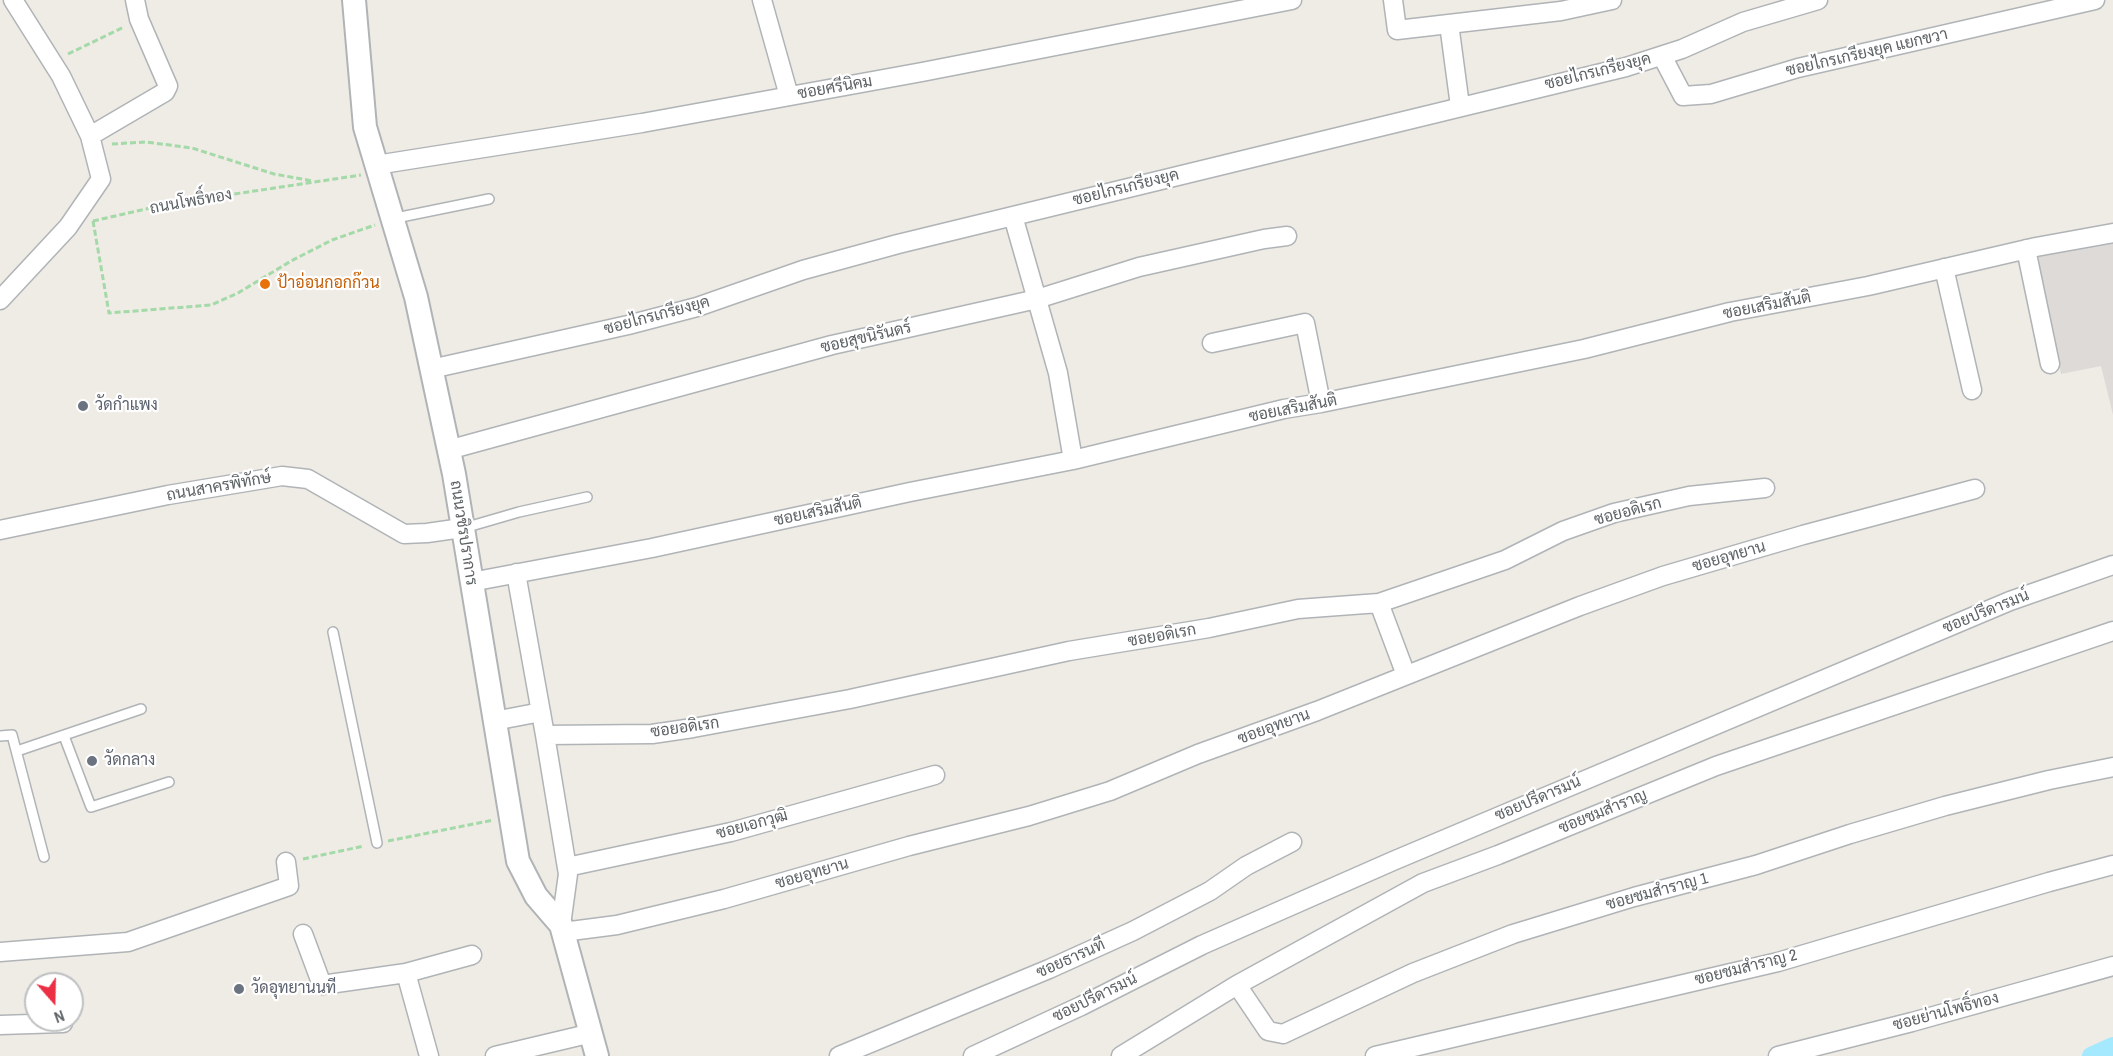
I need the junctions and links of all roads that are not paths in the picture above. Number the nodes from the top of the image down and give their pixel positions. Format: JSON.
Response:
{"nodes":[{"id":1,"x":13,"y":0,"type":"edge"},
{"id":2,"x":135,"y":0,"type":"edge"},
{"id":3,"x":354,"y":0,"type":"edge"},
{"id":4,"x":762,"y":0,"type":"edge"},
{"id":5,"x":1292,"y":0,"type":"edge"},
{"id":6,"x":1393,"y":0,"type":"edge"},
{"id":7,"x":1612,"y":0,"type":"edge"},
{"id":8,"x":1818,"y":0,"type":"edge"},
{"id":9,"x":2095,"y":0,"type":"edge"},
{"id":10,"x":1211,"y":8,"type":"edge"},
{"id":11,"x":1449,"y":24,"type":"junction"},
{"id":12,"x":1662,"y":56,"type":"junction"},
{"id":13,"x":789,"y":96,"type":"junction"},
{"id":14,"x":1460,"y":106,"type":"junction"},
{"id":15,"x":91,"y":140,"type":"junction"},
{"id":16,"x":377,"y":168,"type":"junction"},
{"id":17,"x":489,"y":199,"type":"dead end"},
{"id":18,"x":1013,"y":216,"type":"junction"},
{"id":19,"x":392,"y":219,"type":"junction"},
{"id":20,"x":2113,"y":233,"type":"edge"},
{"id":21,"x":1287,"y":236,"type":"dead end"},
{"id":22,"x":2026,"y":249,"type":"junction"},
{"id":23,"x":1944,"y":268,"type":"junction"},
{"id":24,"x":1037,"y":299,"type":"junction"},
{"id":25,"x":0,"y":300,"type":"edge"},
{"id":26,"x":1212,"y":344,"type":"dead end"},
{"id":27,"x":2050,"y":364,"type":"dead end"},
{"id":28,"x":431,"y":369,"type":"junction"},
{"id":29,"x":1972,"y":390,"type":"dead end"},
{"id":30,"x":1321,"y":403,"type":"junction"},
{"id":31,"x":448,"y":450,"type":"junction"},
{"id":32,"x":1073,"y":460,"type":"junction"},
{"id":33,"x":1766,"y":488,"type":"dead end"},
{"id":34,"x":1975,"y":489,"type":"dead end"},
{"id":35,"x":586,"y":497,"type":"dead end"},
{"id":36,"x":462,"y":528,"type":"junction"},
{"id":37,"x":0,"y":530,"type":"edge"},
{"id":38,"x":2113,"y":565,"type":"edge"},
{"id":39,"x":516,"y":573,"type":"junction"},
{"id":40,"x":471,"y":582,"type":"junction"},
{"id":41,"x":1379,"y":603,"type":"junction"},
{"id":42,"x":2113,"y":631,"type":"edge"},
{"id":43,"x":333,"y":632,"type":"dead end"},
{"id":44,"x":1406,"y":675,"type":"junction"},
{"id":45,"x":141,"y":709,"type":"dead end"},
{"id":46,"x":541,"y":712,"type":"junction"},
{"id":47,"x":494,"y":721,"type":"junction"},
{"id":48,"x":545,"y":735,"type":"junction"},
{"id":49,"x":0,"y":736,"type":"edge"},
{"id":50,"x":64,"y":736,"type":"junction"},
{"id":51,"x":17,"y":751,"type":"junction"},
{"id":52,"x":2113,"y":767,"type":"edge"},
{"id":53,"x":935,"y":775,"type":"dead end"},
{"id":54,"x":169,"y":783,"type":"dead end"},
{"id":55,"x":377,"y":843,"type":"road end"},
{"id":56,"x":1292,"y":843,"type":"dead end"},
{"id":57,"x":44,"y":857,"type":"dead end"},
{"id":58,"x":286,"y":862,"type":"road end"},
{"id":59,"x":2113,"y":865,"type":"edge"},
{"id":60,"x":567,"y":867,"type":"junction"},
{"id":61,"x":562,"y":928,"type":"junction"},
{"id":62,"x":303,"y":934,"type":"dead end"},
{"id":63,"x":0,"y":952,"type":"edge"},
{"id":64,"x":472,"y":956,"type":"dead end"},
{"id":65,"x":2113,"y":966,"type":"edge"},
{"id":66,"x":406,"y":973,"type":"junction"},
{"id":67,"x":1237,"y":985,"type":"junction"},
{"id":68,"x":24,"y":1024,"type":"edge"},
{"id":69,"x":0,"y":1025,"type":"edge"},
{"id":70,"x":592,"y":1034,"type":"junction"},
{"id":71,"x":429,"y":1056,"type":"edge"},
{"id":72,"x":495,"y":1056,"type":"edge"},
{"id":73,"x":597,"y":1056,"type":"edge"},
{"id":74,"x":839,"y":1056,"type":"edge"},
{"id":75,"x":973,"y":1056,"type":"edge"},
{"id":76,"x":1121,"y":1056,"type":"edge"},
{"id":77,"x":1375,"y":1056,"type":"edge"},
{"id":78,"x":1778,"y":1056,"type":"edge"}],
"edges":[{"from":1,"to":15,"type":"street"},
{"from":2,"to":15,"type":"street"},
{"from":3,"to":16,"type":"street","name":"ถนนวชิรปราการ"},
{"from":4,"to":13,"type":"street"},
{"from":5,"to":10,"type":"street","name":"ซอยศรีนิคม"},
{"from":6,"to":11,"type":"street"},
{"from":7,"to":11,"type":"street"},
{"from":8,"to":12,"type":"street","name":"ซอยไกรเกรียงยุค"},
{"from":9,"to":12,"type":"street","name":"ซอยไกรเกรียงยุค แยกขวา"},
{"from":10,"to":13,"type":"street","name":"ซอยศรีนิคม"},
{"from":11,"to":14,"type":"street"},
{"from":12,"to":14,"type":"street","name":"ซอยไกรเกรียงยุค"},
{"from":13,"to":16,"type":"street","name":"ซอยศรีนิคม"},
{"from":14,"to":18,"type":"street","name":"ซอยไกรเกรียงยุค"},
{"from":15,"to":25,"type":"street"},
{"from":16,"to":19,"type":"street","name":"ถนนวชิรปราการ"},
{"from":17,"to":19,"type":"lane"},
{"from":18,"to":24,"type":"street"},
{"from":18,"to":28,"type":"street","name":"ซอยไกรเกรียงยุค"},
{"from":19,"to":28,"type":"street","name":"ถนนวชิรปราการ"},
{"from":20,"to":22,"type":"street","name":"ซอยเสริมสันติ"},
{"from":21,"to":24,"type":"street","name":"ซอยสุขนิรันดร์"},
{"from":22,"to":23,"type":"street","name":"ซอยเสริมสันติ"},
{"from":22,"to":27,"type":"street"},
{"from":23,"to":29,"type":"street"},
{"from":23,"to":30,"type":"street","name":"ซอยเสริมสันติ"},
{"from":24,"to":31,"type":"street","name":"ซอยสุขนิรันดร์"},
{"from":24,"to":32,"type":"street"},
{"from":26,"to":30,"type":"street"},
{"from":28,"to":31,"type":"street","name":"ถนนวชิรปราการ"},
{"from":30,"to":32,"type":"street","name":"ซอยเสริมสันติ"},
{"from":31,"to":36,"type":"street","name":"ถนนวชิรปราการ"},
{"from":32,"to":39,"type":"street","name":"ซอยเสริมสันติ"},
{"from":33,"to":41,"type":"street","name":"ซอยอดิเรก"},
{"from":34,"to":44,"type":"street","name":"ซอยอุทยาน"},
{"from":35,"to":36,"type":"lane"},
{"from":36,"to":37,"type":"street","name":"ถนนสาครพิทักษ์"},
{"from":36,"to":40,"type":"street","name":"ถนนวชิรปราการ"},
{"from":38,"to":75,"type":"street","name":"ซอยปรีดารมน์"},
{"from":39,"to":40,"type":"street","name":"ซอยเสริมสันติ"},
{"from":39,"to":46,"type":"street"},
{"from":40,"to":47,"type":"street","name":"ถนนวชิรปราการ"},
{"from":41,"to":44,"type":"street"},
{"from":41,"to":48,"type":"street","name":"ซอยอดิเรก"},
{"from":42,"to":67,"type":"street","name":"ซอยชมสำราญ"},
{"from":43,"to":55,"type":"lane"},
{"from":44,"to":61,"type":"street","name":"ซอยอุทยาน"},
{"from":45,"to":50,"type":"lane"},
{"from":46,"to":47,"type":"street"},
{"from":46,"to":48,"type":"street"},
{"from":47,"to":61,"type":"street","name":"ถนนวชิรปราการ"},
{"from":48,"to":60,"type":"street"},
{"from":49,"to":51,"type":"lane"},
{"from":50,"to":51,"type":"lane"},
{"from":50,"to":54,"type":"lane"},
{"from":51,"to":57,"type":"lane"},
{"from":52,"to":67,"type":"street","name":"ซอยชมสำราญ 1"},
{"from":53,"to":60,"type":"street","name":"ซอยเอกวุฒิ"},
{"from":56,"to":74,"type":"street","name":"ซอยธารนที"},
{"from":58,"to":63,"type":"street"},
{"from":59,"to":77,"type":"street","name":"ซอยชมสำราญ 2"},
{"from":60,"to":61,"type":"street"},
{"from":61,"to":70,"type":"street","name":"ถนนวชิรปราการ"},
{"from":62,"to":66,"type":"street"},
{"from":64,"to":66,"type":"street"},
{"from":65,"to":78,"type":"street","name":"ซอยย่านโพธิ์ทอง"},
{"from":66,"to":71,"type":"street"},
{"from":67,"to":76,"type":"street","name":"ซอยชมสำราญ"},
{"from":68,"to":69,"type":"street"},
{"from":70,"to":72,"type":"street"},
{"from":70,"to":73,"type":"street","name":"ถนนวชิรปราการ"}]}
